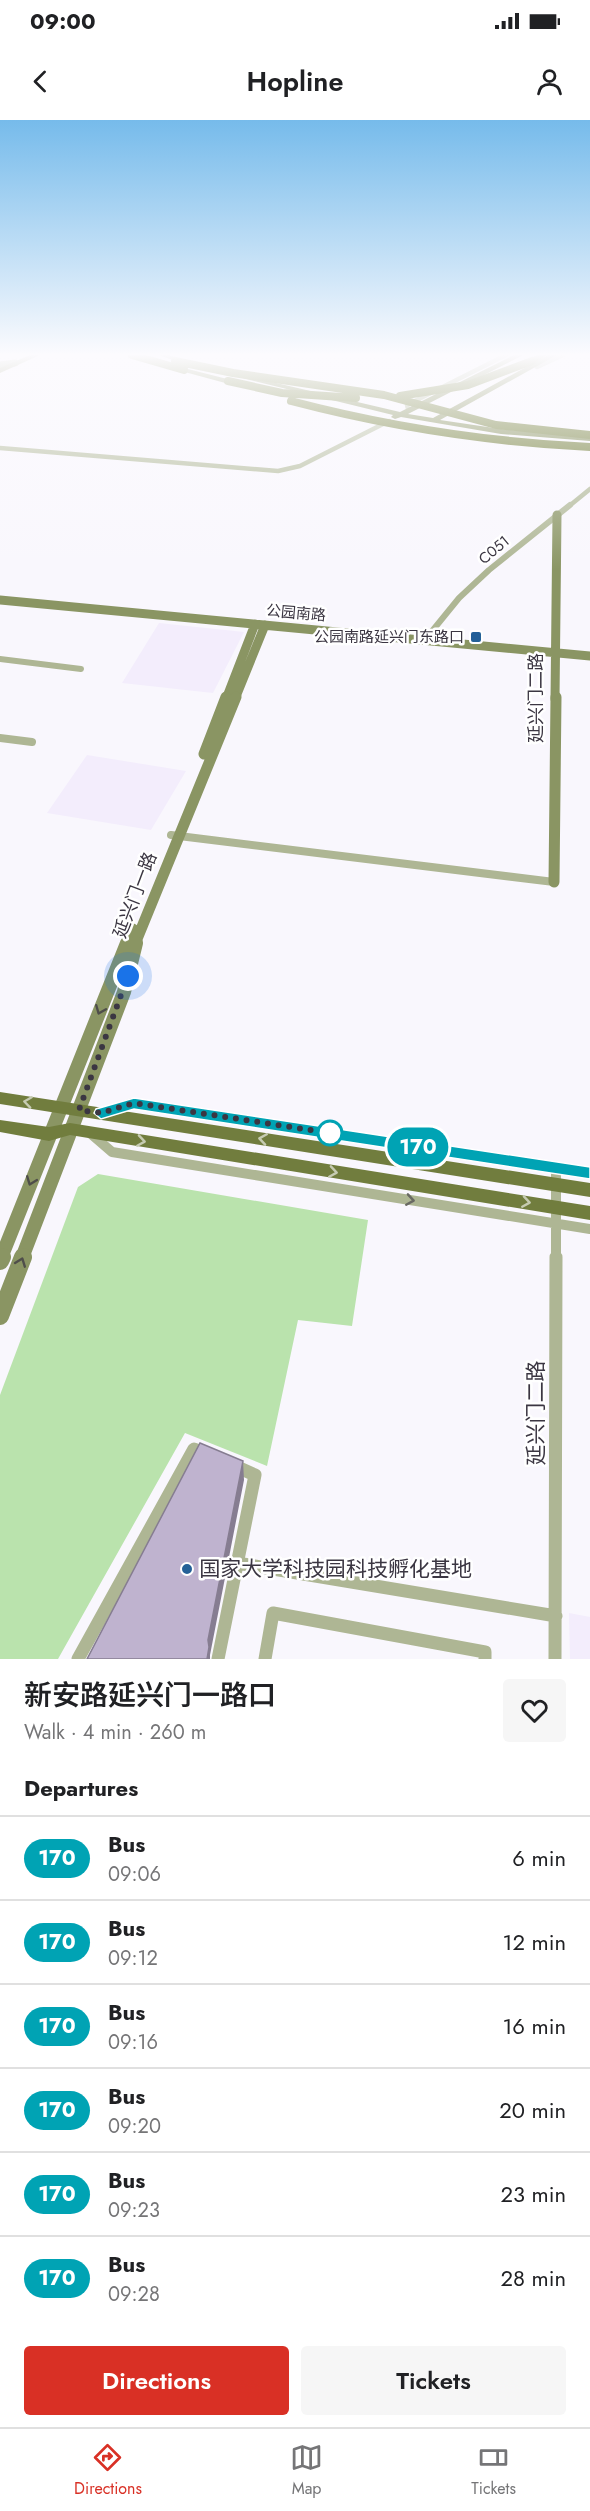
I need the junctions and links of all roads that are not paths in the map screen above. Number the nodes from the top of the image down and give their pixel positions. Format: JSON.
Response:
{"nodes":[{"id":1,"x":377,"y":427,"type":"edge"},
{"id":2,"x":398,"y":427,"type":"edge"},
{"id":3,"x":459,"y":427,"type":"edge"},
{"id":4,"x":507,"y":427,"type":"edge"},
{"id":5,"x":522,"y":427,"type":"edge"},
{"id":6,"x":590,"y":440,"type":"edge"},
{"id":7,"x":0,"y":448,"type":"edge"},
{"id":8,"x":590,"y":489,"type":"edge"},
{"id":9,"x":557,"y":515,"type":"junction"},
{"id":10,"x":0,"y":595,"type":"edge"},
{"id":11,"x":0,"y":600,"type":"edge"},
{"id":12,"x":260,"y":625,"type":"junction"},
{"id":13,"x":426,"y":638,"type":"junction"},
{"id":14,"x":554,"y":650,"type":"junction"},
{"id":15,"x":590,"y":651,"type":"edge"},
{"id":16,"x":590,"y":656,"type":"edge"},
{"id":17,"x":0,"y":659,"type":"edge"},
{"id":18,"x":81,"y":669,"type":"dead end"},
{"id":19,"x":0,"y":738,"type":"edge"},
{"id":20,"x":32,"y":742,"type":"dead end"},
{"id":21,"x":175,"y":836,"type":"junction"},
{"id":22,"x":554,"y":882,"type":"joint"},
{"id":23,"x":0,"y":1098,"type":"edge"},
{"id":24,"x":60,"y":1107,"type":"junction"},
{"id":25,"x":79,"y":1110,"type":"junction"},
{"id":26,"x":0,"y":1126,"type":"edge"},
{"id":27,"x":70,"y":1130,"type":"junction"},
{"id":28,"x":49,"y":1134,"type":"junction"},
{"id":29,"x":590,"y":1173,"type":"edge"},
{"id":30,"x":556,"y":1176,"type":"junction"},
{"id":31,"x":590,"y":1190,"type":"edge"},
{"id":32,"x":590,"y":1213,"type":"edge"},
{"id":33,"x":556,"y":1215,"type":"junction"},
{"id":34,"x":590,"y":1229,"type":"edge"},
{"id":35,"x":0,"y":1261,"type":"edge"},
{"id":36,"x":0,"y":1316,"type":"edge"},
{"id":37,"x":237,"y":1563,"type":"junction"},
{"id":38,"x":556,"y":1616,"type":"junction"},
{"id":39,"x":78,"y":1659,"type":"edge"},
{"id":40,"x":218,"y":1659,"type":"edge"},
{"id":41,"x":265,"y":1659,"type":"edge"},
{"id":42,"x":485,"y":1659,"type":"edge"},
{"id":43,"x":555,"y":1659,"type":"edge"}],
"edges":[{"from":1,"to":7,"type":"street"},
{"from":2,"to":6,"type":"highway","bridge":true},
{"from":3,"to":6,"type":"main road"},
{"from":4,"to":6,"type":"highway","bridge":true},
{"from":5,"to":6,"type":"main road"},
{"from":8,"to":9,"type":"street","name":"C051"},
{"from":9,"to":13,"type":"street","name":"C051"},
{"from":9,"to":14,"type":"street","name":"延兴门二路"},
{"from":10,"to":13,"type":"street","name":"公园南路"},
{"from":11,"to":12,"type":"street","name":"公园南路"},
{"from":12,"to":13,"type":"street","name":"公园南路"},
{"from":12,"to":21,"type":"street","name":"延兴门一路"},
{"from":13,"to":14,"type":"street","name":"公园南路"},
{"from":14,"to":15,"type":"street","name":"公园南路"},
{"from":14,"to":16,"type":"street","name":"公园南路"},
{"from":14,"to":22,"type":"street","name":"延兴门二路"},
{"from":17,"to":18,"type":"street"},
{"from":19,"to":20,"type":"street"},
{"from":21,"to":22,"type":"street"},
{"from":21,"to":24,"type":"street","name":"延兴门一路","one_way":true},
{"from":21,"to":25,"type":"street","name":"延兴门一路"},
{"from":24,"to":23,"type":"main road","one_way":true},
{"from":24,"to":25,"type":"main road"},
{"from":24,"to":28,"type":"street","name":"延兴门一路"},
{"from":25,"to":27,"type":"street","name":"延兴门一路"},
{"from":30,"to":25,"type":"main road","one_way":true},
{"from":26,"to":28,"type":"main road"},
{"from":27,"to":28,"type":"main road"},
{"from":27,"to":33,"type":"main road","one_way":true},
{"from":36,"to":27,"type":"street","name":"延兴门一路","one_way":true},
{"from":28,"to":35,"type":"street","name":"延兴门一路","one_way":true},
{"from":29,"to":30,"type":"street"},
{"from":30,"to":31,"type":"main road"},
{"from":30,"to":33,"type":"street","name":"延兴门二路"},
{"from":32,"to":33,"type":"main road"},
{"from":33,"to":34,"type":"street"},
{"from":33,"to":38,"type":"street","name":"延兴门二路"},
{"from":37,"to":38,"type":"street"},
{"from":37,"to":39,"type":"street"},
{"from":37,"to":40,"type":"street"},
{"from":38,"to":43,"type":"street","name":"延兴门二路"},
{"from":41,"to":42,"type":"street"}]}
